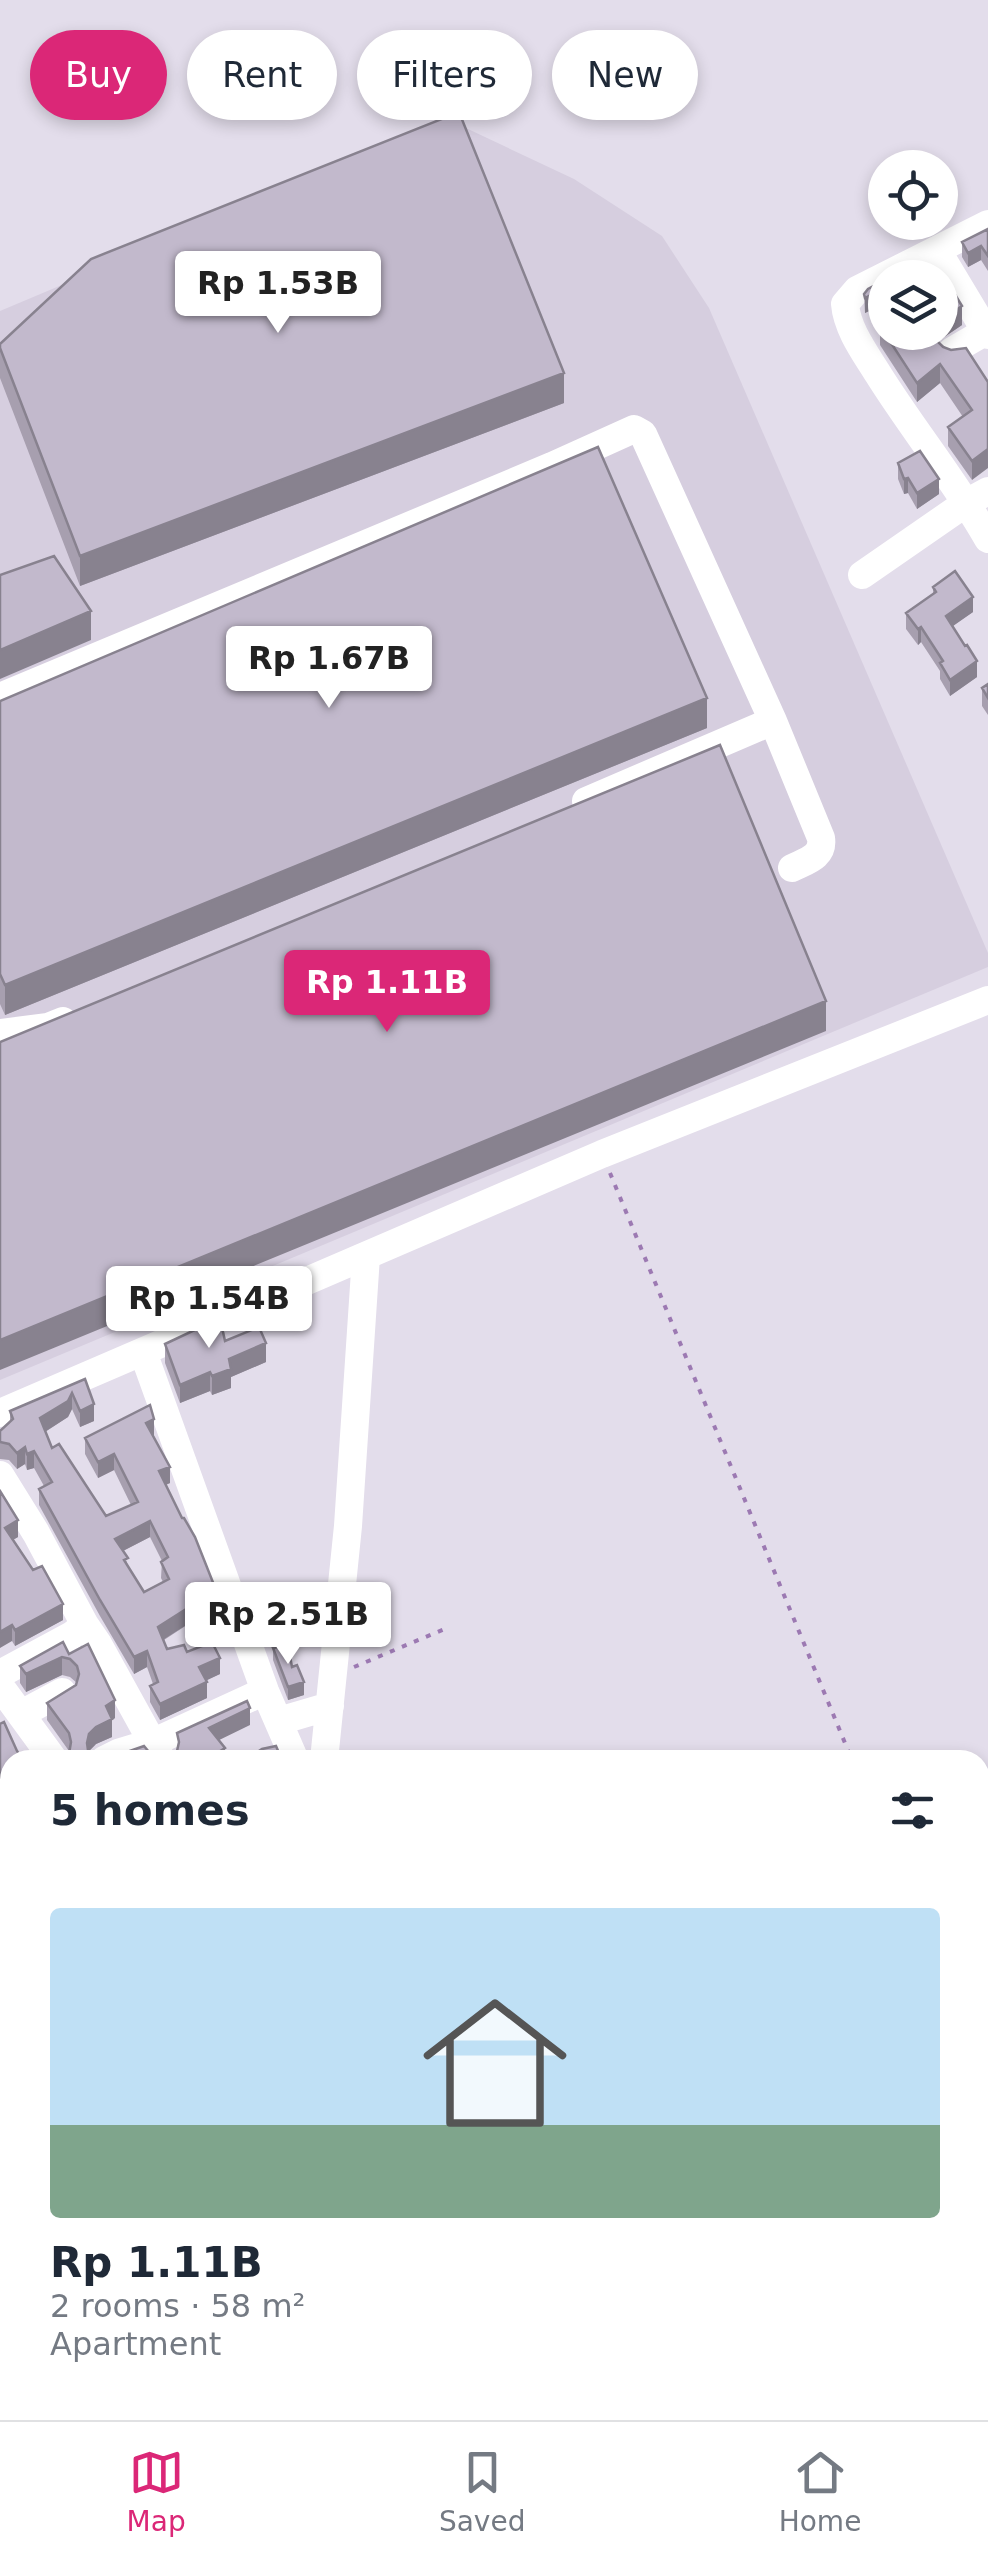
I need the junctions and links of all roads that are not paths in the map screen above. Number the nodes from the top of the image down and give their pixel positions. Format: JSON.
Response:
{"nodes":[{"id":1,"x":988,"y":224,"type":"edge"},
{"id":2,"x":937,"y":250,"type":"junction"},
{"id":3,"x":987,"y":332,"type":"edge"},
{"id":4,"x":952,"y":351,"type":"edge"},
{"id":5,"x":977,"y":497,"type":"edge"},
{"id":6,"x":988,"y":539,"type":"edge"},
{"id":7,"x":862,"y":575,"type":"dead end"},
{"id":8,"x":0,"y":697,"type":"edge"},
{"id":9,"x":773,"y":721,"type":"junction"},
{"id":10,"x":556,"y":814,"type":"edge"},
{"id":11,"x":792,"y":868,"type":"dead end"},
{"id":12,"x":988,"y":1000,"type":"edge"},
{"id":13,"x":83,"y":1013,"type":"edge"},
{"id":14,"x":0,"y":1032,"type":"edge"},
{"id":15,"x":366,"y":1256,"type":"junction"},
{"id":16,"x":143,"y":1352,"type":"junction"},
{"id":17,"x":0,"y":1413,"type":"edge"},
{"id":18,"x":0,"y":1475,"type":"edge"},
{"id":19,"x":85,"y":1625,"type":"junction"},
{"id":20,"x":0,"y":1674,"type":"edge"},
{"id":21,"x":0,"y":1686,"type":"edge"},
{"id":22,"x":265,"y":1690,"type":"junction"},
{"id":23,"x":62,"y":1692,"type":"edge"},
{"id":24,"x":330,"y":1706,"type":"junction"},
{"id":25,"x":21,"y":1714,"type":"junction"},
{"id":26,"x":278,"y":1722,"type":"junction"},
{"id":27,"x":47,"y":1750,"type":"edge"},
{"id":28,"x":157,"y":1750,"type":"edge"},
{"id":29,"x":160,"y":1750,"type":"edge"},
{"id":30,"x":291,"y":1750,"type":"edge"},
{"id":31,"x":325,"y":1750,"type":"edge"}],
"edges":[{"from":1,"to":2,"type":"street"},
{"from":2,"to":3,"type":"street"},
{"from":2,"to":5,"type":"street"},
{"from":3,"to":4,"type":"street"},
{"from":5,"to":6,"type":"street"},
{"from":5,"to":7,"type":"street"},
{"from":8,"to":9,"type":"street"},
{"from":9,"to":10,"type":"street"},
{"from":9,"to":11,"type":"street"},
{"from":12,"to":15,"type":"street"},
{"from":13,"to":14,"type":"street"},
{"from":15,"to":16,"type":"street"},
{"from":15,"to":24,"type":"street"},
{"from":16,"to":17,"type":"street"},
{"from":16,"to":22,"type":"street"},
{"from":18,"to":19,"type":"street"},
{"from":19,"to":20,"type":"street"},
{"from":19,"to":28,"type":"street"},
{"from":21,"to":25,"type":"street"},
{"from":22,"to":26,"type":"street"},
{"from":22,"to":29,"type":"street"},
{"from":23,"to":25,"type":"street"},
{"from":24,"to":26,"type":"street"},
{"from":24,"to":31,"type":"street"},
{"from":25,"to":27,"type":"street"},
{"from":26,"to":30,"type":"street"}]}
